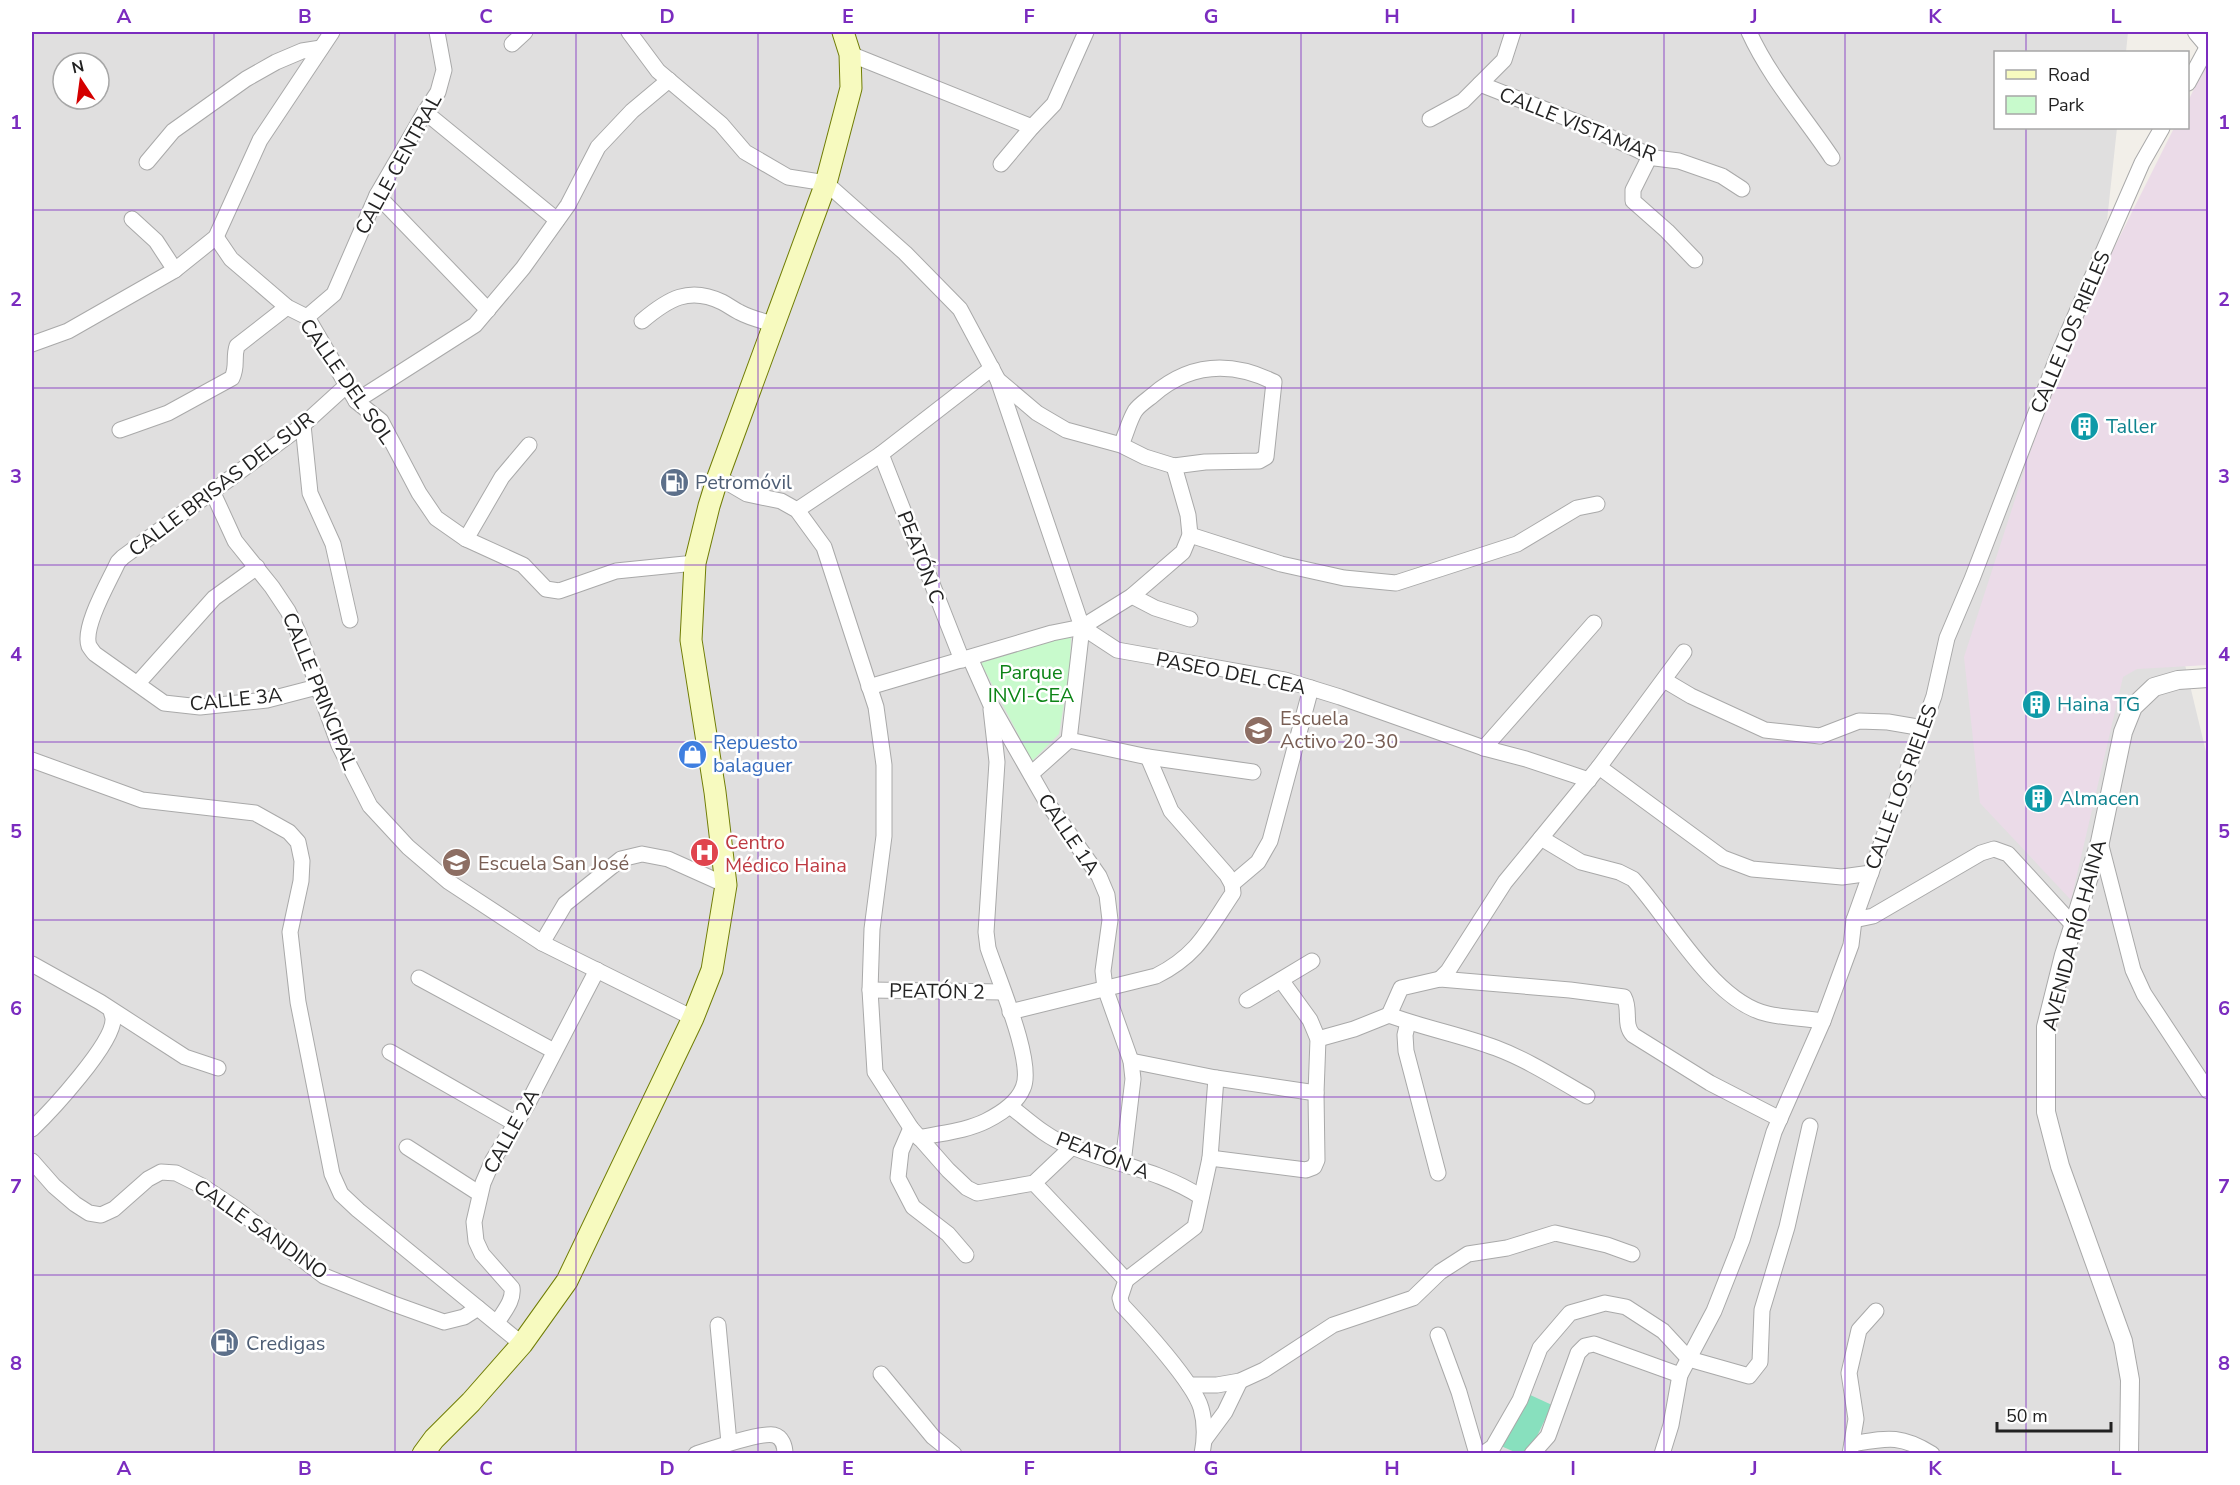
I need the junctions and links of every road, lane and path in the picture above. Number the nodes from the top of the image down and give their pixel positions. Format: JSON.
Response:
{"nodes":[{"id":1,"x":332,"y":32,"type":"edge"},
{"id":2,"x":437,"y":32,"type":"edge"},
{"id":3,"x":525,"y":32,"type":"edge"},
{"id":4,"x":629,"y":32,"type":"edge"},
{"id":5,"x":843,"y":32,"type":"edge"},
{"id":6,"x":1086,"y":32,"type":"edge"},
{"id":7,"x":1513,"y":32,"type":"edge"},
{"id":8,"x":1749,"y":32,"type":"edge"},
{"id":9,"x":2197,"y":32,"type":"edge"},
{"id":10,"x":512,"y":44,"type":"dead end"},
{"id":11,"x":2208,"y":45,"type":"edge"},
{"id":12,"x":321,"y":48,"type":"junction"},
{"id":13,"x":850,"y":54,"type":"junction"},
{"id":14,"x":2189,"y":79,"type":"edge"},
{"id":15,"x":669,"y":80,"type":"junction"},
{"id":16,"x":1480,"y":84,"type":"junction"},
{"id":17,"x":425,"y":112,"type":"junction"},
{"id":18,"x":1430,"y":118,"type":"dead end"},
{"id":19,"x":1032,"y":127,"type":"junction"},
{"id":20,"x":2161,"y":129,"type":"edge"},
{"id":21,"x":1650,"y":156,"type":"junction"},
{"id":22,"x":1832,"y":158,"type":"dead end"},
{"id":23,"x":147,"y":162,"type":"dead end"},
{"id":24,"x":1001,"y":164,"type":"dead end"},
{"id":25,"x":826,"y":183,"type":"junction"},
{"id":26,"x":1742,"y":189,"type":"dead end"},
{"id":27,"x":377,"y":195,"type":"junction"},
{"id":28,"x":132,"y":219,"type":"dead end"},
{"id":29,"x":557,"y":220,"type":"junction"},
{"id":30,"x":216,"y":237,"type":"junction"},
{"id":31,"x":1695,"y":260,"type":"dead end"},
{"id":32,"x":175,"y":270,"type":"junction"},
{"id":33,"x":287,"y":307,"type":"junction"},
{"id":34,"x":488,"y":310,"type":"junction"},
{"id":35,"x":307,"y":317,"type":"junction"},
{"id":36,"x":642,"y":321,"type":"dead end"},
{"id":37,"x":774,"y":324,"type":"junction"},
{"id":38,"x":32,"y":344,"type":"edge"},
{"id":39,"x":995,"y":374,"type":"junction"},
{"id":40,"x":347,"y":386,"type":"junction"},
{"id":41,"x":356,"y":400,"type":"junction"},
{"id":42,"x":303,"y":425,"type":"junction"},
{"id":43,"x":120,"y":430,"type":"dead end"},
{"id":44,"x":529,"y":445,"type":"dead end"},
{"id":45,"x":1121,"y":445,"type":"junction"},
{"id":46,"x":881,"y":454,"type":"junction"},
{"id":47,"x":1174,"y":466,"type":"junction"},
{"id":48,"x":718,"y":477,"type":"junction"},
{"id":49,"x":213,"y":493,"type":"junction"},
{"id":50,"x":1597,"y":504,"type":"dead end"},
{"id":51,"x":797,"y":510,"type":"junction"},
{"id":52,"x":1190,"y":535,"type":"junction"},
{"id":53,"x":466,"y":539,"type":"junction"},
{"id":54,"x":695,"y":563,"type":"junction"},
{"id":55,"x":257,"y":567,"type":"junction"},
{"id":56,"x":1132,"y":596,"type":"junction"},
{"id":57,"x":1190,"y":619,"type":"dead end"},
{"id":58,"x":350,"y":620,"type":"dead end"},
{"id":59,"x":91,"y":623,"type":"joint"},
{"id":60,"x":1594,"y":623,"type":"dead end"},
{"id":61,"x":1082,"y":627,"type":"junction"},
{"id":62,"x":1684,"y":652,"type":"dead end"},
{"id":63,"x":966,"y":659,"type":"junction"},
{"id":64,"x":2208,"y":678,"type":"edge"},
{"id":65,"x":1664,"y":680,"type":"junction"},
{"id":66,"x":138,"y":683,"type":"junction"},
{"id":67,"x":317,"y":687,"type":"junction"},
{"id":68,"x":869,"y":687,"type":"junction"},
{"id":69,"x":1311,"y":688,"type":"junction"},
{"id":70,"x":990,"y":703,"type":"junction"},
{"id":71,"x":1923,"y":728,"type":"junction"},
{"id":72,"x":1069,"y":740,"type":"junction"},
{"id":73,"x":1484,"y":748,"type":"junction"},
{"id":74,"x":1149,"y":757,"type":"junction"},
{"id":75,"x":32,"y":760,"type":"edge"},
{"id":76,"x":1599,"y":767,"type":"junction"},
{"id":77,"x":1253,"y":772,"type":"dead end"},
{"id":78,"x":1030,"y":774,"type":"junction"},
{"id":79,"x":1589,"y":780,"type":"junction"},
{"id":80,"x":1541,"y":838,"type":"junction"},
{"id":81,"x":2100,"y":842,"type":"junction"},
{"id":82,"x":1871,"y":873,"type":"junction"},
{"id":83,"x":1232,"y":884,"type":"junction"},
{"id":84,"x":726,"y":885,"type":"junction"},
{"id":85,"x":1854,"y":920,"type":"junction"},
{"id":86,"x":2074,"y":926,"type":"junction"},
{"id":87,"x":542,"y":942,"type":"junction"},
{"id":88,"x":1311,"y":961,"type":"dead end"},
{"id":89,"x":32,"y":964,"type":"edge"},
{"id":90,"x":597,"y":970,"type":"junction"},
{"id":91,"x":419,"y":978,"type":"dead end"},
{"id":92,"x":1440,"y":979,"type":"junction"},
{"id":93,"x":1281,"y":980,"type":"junction"},
{"id":94,"x":1105,"y":988,"type":"junction"},
{"id":95,"x":870,"y":990,"type":"junction"},
{"id":96,"x":1003,"y":993,"type":"junction"},
{"id":97,"x":1247,"y":1000,"type":"dead end"},
{"id":98,"x":111,"y":1010,"type":"junction"},
{"id":99,"x":1010,"y":1012,"type":"junction"},
{"id":100,"x":1389,"y":1015,"type":"junction"},
{"id":101,"x":693,"y":1018,"type":"junction"},
{"id":102,"x":1823,"y":1021,"type":"junction"},
{"id":103,"x":1408,"y":1022,"type":"junction"},
{"id":104,"x":1318,"y":1039,"type":"junction"},
{"id":105,"x":554,"y":1051,"type":"junction"},
{"id":106,"x":390,"y":1052,"type":"dead end"},
{"id":107,"x":1131,"y":1061,"type":"junction"},
{"id":108,"x":218,"y":1068,"type":"dead end"},
{"id":109,"x":1216,"y":1078,"type":"junction"},
{"id":110,"x":2208,"y":1091,"type":"edge"},
{"id":111,"x":1316,"y":1093,"type":"junction"},
{"id":112,"x":1587,"y":1096,"type":"dead end"},
{"id":113,"x":1010,"y":1107,"type":"junction"},
{"id":114,"x":1780,"y":1119,"type":"junction"},
{"id":115,"x":516,"y":1124,"type":"junction"},
{"id":116,"x":1810,"y":1126,"type":"dead end"},
{"id":117,"x":32,"y":1128,"type":"edge"},
{"id":118,"x":915,"y":1133,"type":"junction"},
{"id":119,"x":407,"y":1147,"type":"dead end"},
{"id":120,"x":1072,"y":1147,"type":"junction"},
{"id":121,"x":1210,"y":1158,"type":"junction"},
{"id":122,"x":32,"y":1161,"type":"edge"},
{"id":123,"x":1123,"y":1163,"type":"junction"},
{"id":124,"x":1438,"y":1173,"type":"dead end"},
{"id":125,"x":1034,"y":1183,"type":"junction"},
{"id":126,"x":480,"y":1194,"type":"junction"},
{"id":127,"x":1201,"y":1197,"type":"junction"},
{"id":128,"x":1632,"y":1254,"type":"dead end"},
{"id":129,"x":966,"y":1255,"type":"dead end"},
{"id":130,"x":1126,"y":1280,"type":"junction"},
{"id":131,"x":478,"y":1308,"type":"junction"},
{"id":132,"x":1876,"y":1311,"type":"dead end"},
{"id":133,"x":497,"y":1323,"type":"junction"},
{"id":134,"x":718,"y":1325,"type":"dead end"},
{"id":135,"x":1438,"y":1335,"type":"dead end"},
{"id":136,"x":522,"y":1344,"type":"junction"},
{"id":137,"x":1689,"y":1359,"type":"junction"},
{"id":138,"x":880,"y":1374,"type":"dead end"},
{"id":139,"x":1680,"y":1376,"type":"junction"},
{"id":140,"x":1240,"y":1381,"type":"junction"},
{"id":141,"x":1189,"y":1384,"type":"junction"},
{"id":142,"x":729,"y":1443,"type":"junction"},
{"id":143,"x":1203,"y":1446,"type":"edge"},
{"id":144,"x":1851,"y":1449,"type":"edge"},
{"id":145,"x":423,"y":1454,"type":"edge"},
{"id":146,"x":696,"y":1454,"type":"edge"},
{"id":147,"x":785,"y":1454,"type":"edge"},
{"id":148,"x":954,"y":1454,"type":"edge"},
{"id":149,"x":1477,"y":1454,"type":"edge"},
{"id":150,"x":1483,"y":1454,"type":"edge"},
{"id":151,"x":1532,"y":1454,"type":"edge"},
{"id":152,"x":1662,"y":1454,"type":"edge"},
{"id":153,"x":1932,"y":1454,"type":"edge"},
{"id":154,"x":2129,"y":1454,"type":"edge"}],
"edges":[{"from":1,"to":12,"type":"street"},
{"from":2,"to":17,"type":"street","name":"CALLE CENTRAL"},
{"from":3,"to":10,"type":"street"},
{"from":4,"to":15,"type":"street"},
{"from":5,"to":13,"type":"main road"},
{"from":6,"to":19,"type":"street"},
{"from":7,"to":16,"type":"street"},
{"from":8,"to":22,"type":"street"},
{"from":9,"to":11,"type":"street"},
{"from":11,"to":14,"type":"street"},
{"from":12,"to":23,"type":"street"},
{"from":12,"to":30,"type":"street"},
{"from":13,"to":19,"type":"street"},
{"from":13,"to":25,"type":"main road"},
{"from":15,"to":25,"type":"street"},
{"from":15,"to":29,"type":"street"},
{"from":16,"to":18,"type":"street"},
{"from":16,"to":21,"type":"street","name":"CALLE VISTAMAR"},
{"from":17,"to":27,"type":"street","name":"CALLE CENTRAL"},
{"from":17,"to":29,"type":"street"},
{"from":19,"to":24,"type":"street"},
{"from":20,"to":71,"type":"street","name":"CALLE LOS RIELES"},
{"from":21,"to":26,"type":"street","name":"CALLE VISTAMAR"},
{"from":21,"to":31,"type":"street"},
{"from":25,"to":37,"type":"main road"},
{"from":25,"to":39,"type":"street"},
{"from":27,"to":34,"type":"street"},
{"from":27,"to":35,"type":"street","name":"CALLE CENTRAL"},
{"from":28,"to":32,"type":"street"},
{"from":29,"to":34,"type":"street"},
{"from":30,"to":32,"type":"street"},
{"from":30,"to":33,"type":"street","name":"CALLE DEL SOL"},
{"from":32,"to":38,"type":"street"},
{"from":33,"to":35,"type":"street","name":"CALLE DEL SOL"},
{"from":33,"to":43,"type":"street"},
{"from":34,"to":41,"type":"street"},
{"from":35,"to":40,"type":"street","name":"CALLE DEL SOL"},
{"from":36,"to":37,"type":"street"},
{"from":37,"to":48,"type":"main road"},
{"from":39,"to":45,"type":"street"},
{"from":39,"to":46,"type":"street"},
{"from":39,"to":61,"type":"street"},
{"from":40,"to":41,"type":"street","name":"CALLE DEL SOL"},
{"from":40,"to":42,"type":"street","name":"CALLE BRISAS DEL SUR"},
{"from":41,"to":53,"type":"street","name":"CALLE DEL SOL"},
{"from":42,"to":49,"type":"street","name":"CALLE BRISAS DEL SUR"},
{"from":42,"to":58,"type":"street"},
{"from":44,"to":53,"type":"street"},
{"from":45,"to":47,"type":"street"},
{"from":45,"to":47,"type":"street"},
{"from":46,"to":51,"type":"street"},
{"from":46,"to":63,"type":"street","name":"PEATÓN C"},
{"from":47,"to":52,"type":"street"},
{"from":48,"to":51,"type":"street"},
{"from":48,"to":54,"type":"main road"},
{"from":49,"to":55,"type":"street","name":"CALLE PRINCIPAL"},
{"from":49,"to":59,"type":"street","name":"CALLE BRISAS DEL SUR"},
{"from":50,"to":52,"type":"street"},
{"from":51,"to":68,"type":"street"},
{"from":52,"to":56,"type":"street"},
{"from":53,"to":54,"type":"street","name":"CALLE DEL SOL"},
{"from":54,"to":84,"type":"main road"},
{"from":55,"to":66,"type":"street"},
{"from":55,"to":67,"type":"street","name":"CALLE PRINCIPAL"},
{"from":56,"to":57,"type":"street"},
{"from":56,"to":61,"type":"street"},
{"from":59,"to":66,"type":"street","name":"CALLE 3A"},
{"from":60,"to":73,"type":"street"},
{"from":61,"to":63,"type":"street"},
{"from":61,"to":69,"type":"street","name":"PASEO DEL CEA"},
{"from":61,"to":72,"type":"street"},
{"from":62,"to":65,"type":"street"},
{"from":63,"to":68,"type":"street"},
{"from":63,"to":70,"type":"street","name":"CALLE 1A"},
{"from":64,"to":81,"type":"street","name":"AVENIDA RÍO HAINA"},
{"from":65,"to":71,"type":"street"},
{"from":65,"to":76,"type":"street"},
{"from":66,"to":67,"type":"street","name":"CALLE 3A"},
{"from":67,"to":87,"type":"street","name":"CALLE PRINCIPAL"},
{"from":68,"to":95,"type":"street"},
{"from":69,"to":73,"type":"street","name":"PASEO DEL CEA"},
{"from":69,"to":83,"type":"street"},
{"from":70,"to":78,"type":"street","name":"CALLE 1A"},
{"from":70,"to":96,"type":"street"},
{"from":71,"to":82,"type":"street","name":"CALLE LOS RIELES"},
{"from":72,"to":74,"type":"street"},
{"from":72,"to":78,"type":"street"},
{"from":73,"to":79,"type":"street","name":"PASEO DEL CEA"},
{"from":74,"to":77,"type":"street"},
{"from":74,"to":83,"type":"street"},
{"from":75,"to":131,"type":"street"},
{"from":76,"to":79,"type":"street"},
{"from":76,"to":82,"type":"street"},
{"from":78,"to":94,"type":"street","name":"CALLE 1A"},
{"from":79,"to":80,"type":"street"},
{"from":80,"to":92,"type":"street"},
{"from":80,"to":102,"type":"street"},
{"from":81,"to":86,"type":"street","name":"AVENIDA RÍO HAINA"},
{"from":81,"to":110,"type":"street"},
{"from":82,"to":85,"type":"street","name":"CALLE LOS RIELES"},
{"from":83,"to":94,"type":"street"},
{"from":84,"to":87,"type":"street"},
{"from":84,"to":101,"type":"main road"},
{"from":85,"to":86,"type":"street"},
{"from":85,"to":102,"type":"street","name":"CALLE LOS RIELES"},
{"from":86,"to":154,"type":"street","name":"AVENIDA RÍO HAINA"},
{"from":87,"to":90,"type":"street","name":"CALLE PRINCIPAL"},
{"from":88,"to":93,"type":"street"},
{"from":89,"to":98,"type":"street"},
{"from":90,"to":101,"type":"street","name":"CALLE PRINCIPAL"},
{"from":90,"to":105,"type":"street","name":"CALLE 2A"},
{"from":91,"to":105,"type":"street"},
{"from":92,"to":100,"type":"street"},
{"from":92,"to":114,"type":"street"},
{"from":93,"to":97,"type":"street"},
{"from":93,"to":104,"type":"street"},
{"from":94,"to":99,"type":"street"},
{"from":94,"to":107,"type":"street","name":"CALLE 1A"},
{"from":95,"to":96,"type":"street","name":"PEATÓN 2"},
{"from":95,"to":118,"type":"street"},
{"from":96,"to":99,"type":"street"},
{"from":98,"to":108,"type":"street"},
{"from":98,"to":117,"type":"street"},
{"from":99,"to":113,"type":"street"},
{"from":100,"to":103,"type":"street"},
{"from":100,"to":104,"type":"street"},
{"from":101,"to":136,"type":"main road"},
{"from":102,"to":114,"type":"street","name":"CALLE LOS RIELES"},
{"from":103,"to":112,"type":"street"},
{"from":103,"to":124,"type":"street"},
{"from":104,"to":111,"type":"street"},
{"from":105,"to":115,"type":"street","name":"CALLE 2A"},
{"from":106,"to":115,"type":"street"},
{"from":107,"to":109,"type":"street"},
{"from":107,"to":123,"type":"street","name":"CALLE 1A"},
{"from":109,"to":111,"type":"street"},
{"from":109,"to":121,"type":"street"},
{"from":111,"to":121,"type":"street"},
{"from":113,"to":118,"type":"street"},
{"from":113,"to":120,"type":"street","name":"PEATÓN A"},
{"from":114,"to":137,"type":"street","name":"CALLE LOS RIELES"},
{"from":115,"to":126,"type":"street","name":"CALLE 2A"},
{"from":116,"to":137,"type":"street"},
{"from":118,"to":125,"type":"street"},
{"from":118,"to":129,"type":"street"},
{"from":119,"to":126,"type":"street"},
{"from":120,"to":123,"type":"street","name":"PEATÓN A"},
{"from":120,"to":125,"type":"street"},
{"from":121,"to":127,"type":"street"},
{"from":122,"to":131,"type":"street","name":"CALLE SANDINO"},
{"from":123,"to":127,"type":"street","name":"PEATÓN A"},
{"from":125,"to":130,"type":"street"},
{"from":126,"to":133,"type":"street","name":"CALLE 2A"},
{"from":127,"to":130,"type":"street"},
{"from":128,"to":140,"type":"street"},
{"from":130,"to":141,"type":"street"},
{"from":131,"to":133,"type":"street"},
{"from":132,"to":144,"type":"street"},
{"from":133,"to":136,"type":"street"},
{"from":134,"to":142,"type":"street"},
{"from":135,"to":149,"type":"street"},
{"from":136,"to":145,"type":"main road"},
{"from":137,"to":139,"type":"street","name":"CALLE LOS RIELES"},
{"from":137,"to":150,"type":"street"},
{"from":138,"to":148,"type":"street"},
{"from":139,"to":151,"type":"street"},
{"from":139,"to":152,"type":"street","name":"CALLE LOS RIELES"},
{"from":140,"to":141,"type":"street"},
{"from":140,"to":143,"type":"street"},
{"from":141,"to":143,"type":"street"},
{"from":142,"to":146,"type":"street"},
{"from":142,"to":147,"type":"street"},
{"from":144,"to":153,"type":"street"}]}
